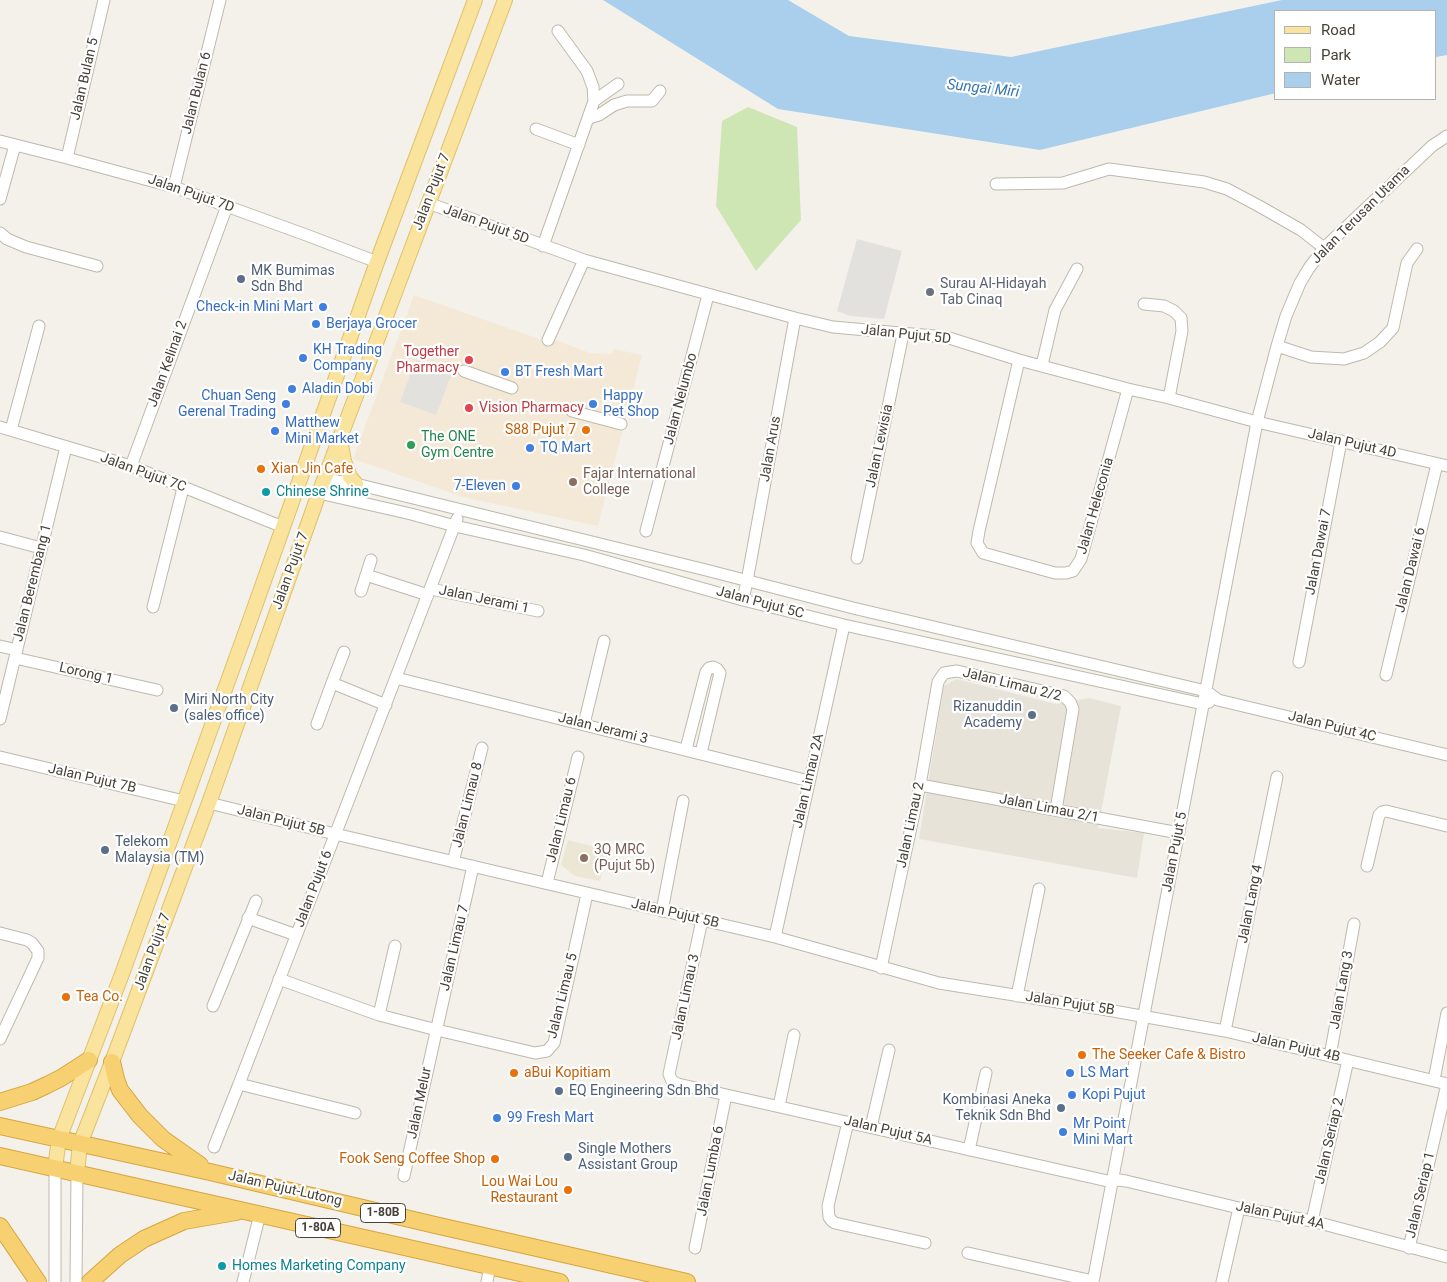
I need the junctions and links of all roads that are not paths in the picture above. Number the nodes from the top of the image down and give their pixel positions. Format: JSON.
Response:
{"nodes":[{"id":1,"x":104,"y":0,"type":"edge"},
{"id":2,"x":220,"y":0,"type":"edge"},
{"id":3,"x":475,"y":0,"type":"edge"},
{"id":4,"x":505,"y":0,"type":"edge"},
{"id":5,"x":558,"y":31,"type":"dead end"},
{"id":6,"x":618,"y":84,"type":"dead end"},
{"id":7,"x":660,"y":91,"type":"dead end"},
{"id":8,"x":594,"y":101,"type":"junction"},
{"id":9,"x":589,"y":118,"type":"junction"},
{"id":10,"x":536,"y":129,"type":"dead end"},
{"id":11,"x":1447,"y":136,"type":"edge"},
{"id":12,"x":0,"y":141,"type":"edge"},
{"id":13,"x":15,"y":145,"type":"junction"},
{"id":14,"x":579,"y":145,"type":"junction"},
{"id":15,"x":67,"y":158,"type":"junction"},
{"id":16,"x":996,"y":184,"type":"dead end"},
{"id":17,"x":174,"y":187,"type":"junction"},
{"id":18,"x":0,"y":199,"type":"edge"},
{"id":19,"x":428,"y":203,"type":"junction"},
{"id":20,"x":227,"y":206,"type":"junction"},
{"id":21,"x":0,"y":233,"type":"edge"},
{"id":22,"x":543,"y":246,"type":"junction"},
{"id":23,"x":1324,"y":248,"type":"junction"},
{"id":24,"x":1417,"y":249,"type":"dead end"},
{"id":25,"x":584,"y":260,"type":"junction"},
{"id":26,"x":377,"y":262,"type":"junction"},
{"id":27,"x":97,"y":266,"type":"dead end"},
{"id":28,"x":1077,"y":269,"type":"dead end"},
{"id":29,"x":708,"y":295,"type":"junction"},
{"id":30,"x":1144,"y":304,"type":"dead end"},
{"id":31,"x":795,"y":318,"type":"junction"},
{"id":32,"x":39,"y":326,"type":"dead end"},
{"id":33,"x":903,"y":334,"type":"junction"},
{"id":34,"x":548,"y":340,"type":"dead end"},
{"id":35,"x":1277,"y":346,"type":"junction"},
{"id":36,"x":1019,"y":360,"type":"junction"},
{"id":37,"x":1042,"y":365,"type":"junction"},
{"id":38,"x":464,"y":371,"type":"dead end"},
{"id":39,"x":512,"y":388,"type":"dead end"},
{"id":40,"x":1128,"y":389,"type":"junction"},
{"id":41,"x":1169,"y":398,"type":"junction"},
{"id":42,"x":572,"y":411,"type":"dead end"},
{"id":43,"x":1257,"y":422,"type":"junction"},
{"id":44,"x":621,"y":424,"type":"dead end"},
{"id":45,"x":6,"y":429,"type":"edge"},
{"id":46,"x":340,"y":439,"type":"junction"},
{"id":47,"x":1340,"y":441,"type":"junction"},
{"id":48,"x":66,"y":447,"type":"junction"},
{"id":49,"x":1442,"y":465,"type":"edge"},
{"id":50,"x":131,"y":466,"type":"junction"},
{"id":51,"x":356,"y":484,"type":"junction"},
{"id":52,"x":321,"y":487,"type":"junction"},
{"id":53,"x":183,"y":488,"type":"junction"},
{"id":54,"x":414,"y":499,"type":"junction"},
{"id":55,"x":460,"y":510,"type":"junction"},
{"id":56,"x":412,"y":514,"type":"junction"},
{"id":57,"x":455,"y":526,"type":"junction"},
{"id":58,"x":283,"y":527,"type":"junction"},
{"id":59,"x":646,"y":532,"type":"dead end"},
{"id":60,"x":0,"y":537,"type":"edge"},
{"id":61,"x":588,"y":541,"type":"junction"},
{"id":62,"x":42,"y":548,"type":"junction"},
{"id":63,"x":584,"y":555,"type":"junction"},
{"id":64,"x":857,"y":558,"type":"dead end"},
{"id":65,"x":371,"y":560,"type":"dead end"},
{"id":66,"x":366,"y":575,"type":"junction"},
{"id":67,"x":747,"y":581,"type":"junction"},
{"id":68,"x":361,"y":592,"type":"dead end"},
{"id":69,"x":430,"y":592,"type":"junction"},
{"id":70,"x":743,"y":600,"type":"junction"},
{"id":71,"x":153,"y":607,"type":"dead end"},
{"id":72,"x":254,"y":609,"type":"junction"},
{"id":73,"x":538,"y":611,"type":"dead end"},
{"id":74,"x":844,"y":625,"type":"junction"},
{"id":75,"x":604,"y":640,"type":"dead end"},
{"id":76,"x":0,"y":646,"type":"edge"},
{"id":77,"x":344,"y":652,"type":"dead end"},
{"id":78,"x":16,"y":654,"type":"junction"},
{"id":79,"x":1299,"y":662,"type":"dead end"},
{"id":80,"x":1386,"y":675,"type":"dead end"},
{"id":81,"x":396,"y":678,"type":"junction"},
{"id":82,"x":938,"y":682,"type":"joint"},
{"id":83,"x":332,"y":683,"type":"junction"},
{"id":84,"x":158,"y":690,"type":"dead end"},
{"id":85,"x":1206,"y":691,"type":"junction"},
{"id":86,"x":1218,"y":700,"type":"junction"},
{"id":87,"x":1203,"y":704,"type":"junction"},
{"id":88,"x":386,"y":705,"type":"junction"},
{"id":89,"x":0,"y":719,"type":"edge"},
{"id":90,"x":317,"y":724,"type":"dead end"},
{"id":91,"x":584,"y":724,"type":"junction"},
{"id":92,"x":482,"y":748,"type":"dead end"},
{"id":93,"x":686,"y":749,"type":"junction"},
{"id":94,"x":701,"y":754,"type":"junction"},
{"id":95,"x":1447,"y":755,"type":"edge"},
{"id":96,"x":0,"y":757,"type":"edge"},
{"id":97,"x":578,"y":757,"type":"dead end"},
{"id":98,"x":1277,"y":777,"type":"dead end"},
{"id":99,"x":810,"y":781,"type":"junction"},
{"id":100,"x":920,"y":785,"type":"junction"},
{"id":101,"x":184,"y":801,"type":"junction"},
{"id":102,"x":683,"y":801,"type":"dead end"},
{"id":103,"x":209,"y":803,"type":"junction"},
{"id":104,"x":1056,"y":810,"type":"junction"},
{"id":105,"x":1447,"y":826,"type":"edge"},
{"id":106,"x":1179,"y":833,"type":"junction"},
{"id":107,"x":335,"y":834,"type":"junction"},
{"id":108,"x":453,"y":862,"type":"junction"},
{"id":109,"x":473,"y":866,"type":"junction"},
{"id":110,"x":1367,"y":866,"type":"dead end"},
{"id":111,"x":547,"y":883,"type":"junction"},
{"id":112,"x":1039,"y":889,"type":"dead end"},
{"id":113,"x":587,"y":894,"type":"junction"},
{"id":114,"x":256,"y":901,"type":"dead end"},
{"id":115,"x":662,"y":911,"type":"junction"},
{"id":116,"x":248,"y":918,"type":"junction"},
{"id":117,"x":702,"y":920,"type":"junction"},
{"id":118,"x":1354,"y":924,"type":"dead end"},
{"id":119,"x":0,"y":933,"type":"edge"},
{"id":120,"x":296,"y":935,"type":"junction"},
{"id":121,"x":775,"y":938,"type":"junction"},
{"id":122,"x":396,"y":946,"type":"dead end"},
{"id":123,"x":881,"y":968,"type":"junction"},
{"id":124,"x":279,"y":980,"type":"junction"},
{"id":125,"x":1017,"y":996,"type":"junction"},
{"id":126,"x":213,"y":1006,"type":"dead end"},
{"id":127,"x":1447,"y":1013,"type":"edge"},
{"id":128,"x":378,"y":1015,"type":"junction"},
{"id":129,"x":1144,"y":1016,"type":"junction"},
{"id":130,"x":437,"y":1030,"type":"junction"},
{"id":131,"x":1225,"y":1031,"type":"junction"},
{"id":132,"x":794,"y":1035,"type":"dead end"},
{"id":133,"x":0,"y":1039,"type":"edge"},
{"id":134,"x":889,"y":1050,"type":"dead end"},
{"id":135,"x":1330,"y":1056,"type":"junction"},
{"id":136,"x":89,"y":1060,"type":"junction"},
{"id":137,"x":1348,"y":1060,"type":"junction"},
{"id":138,"x":112,"y":1062,"type":"junction"},
{"id":139,"x":986,"y":1073,"type":"dead end"},
{"id":140,"x":669,"y":1074,"type":"joint"},
{"id":141,"x":1434,"y":1080,"type":"junction"},
{"id":142,"x":238,"y":1084,"type":"junction"},
{"id":143,"x":1447,"y":1084,"type":"edge"},
{"id":144,"x":726,"y":1095,"type":"junction"},
{"id":145,"x":0,"y":1102,"type":"edge"},
{"id":146,"x":779,"y":1106,"type":"junction"},
{"id":147,"x":355,"y":1113,"type":"dead end"},
{"id":148,"x":848,"y":1122,"type":"junction"},
{"id":149,"x":0,"y":1126,"type":"edge"},
{"id":150,"x":871,"y":1127,"type":"junction"},
{"id":151,"x":59,"y":1139,"type":"junction"},
{"id":152,"x":80,"y":1144,"type":"junction"},
{"id":153,"x":214,"y":1147,"type":"dead end"},
{"id":154,"x":969,"y":1150,"type":"junction"},
{"id":155,"x":0,"y":1156,"type":"edge"},
{"id":156,"x":55,"y":1168,"type":"junction"},
{"id":157,"x":210,"y":1172,"type":"junction"},
{"id":158,"x":77,"y":1173,"type":"junction"},
{"id":159,"x":404,"y":1176,"type":"dead end"},
{"id":160,"x":1112,"y":1182,"type":"junction"},
{"id":161,"x":1238,"y":1208,"type":"junction"},
{"id":162,"x":253,"y":1213,"type":"junction"},
{"id":163,"x":1312,"y":1221,"type":"junction"},
{"id":164,"x":0,"y":1226,"type":"edge"},
{"id":165,"x":925,"y":1243,"type":"dead end"},
{"id":166,"x":695,"y":1248,"type":"dead end"},
{"id":167,"x":1409,"y":1248,"type":"junction"},
{"id":168,"x":968,"y":1252,"type":"dead end"},
{"id":169,"x":1447,"y":1257,"type":"edge"},
{"id":170,"x":488,"y":1274,"type":"edge"},
{"id":171,"x":1093,"y":1281,"type":"edge"},
{"id":172,"x":38,"y":1282,"type":"edge"},
{"id":173,"x":55,"y":1282,"type":"edge"},
{"id":174,"x":76,"y":1282,"type":"edge"},
{"id":175,"x":90,"y":1282,"type":"edge"},
{"id":176,"x":243,"y":1282,"type":"edge"},
{"id":177,"x":560,"y":1282,"type":"edge"},
{"id":178,"x":687,"y":1282,"type":"edge"},
{"id":179,"x":1222,"y":1282,"type":"edge"}],
"edges":[{"from":1,"to":15,"type":"street","name":"Jalan Bulan 5"},
{"from":2,"to":17,"type":"street","name":"Jalan Bulan 6"},
{"from":3,"to":26,"type":"main road","name":"Jalan Pujut 7"},
{"from":4,"to":19,"type":"main road","name":"Jalan Pujut 7"},
{"from":5,"to":8,"type":"street","name":"Jalan Pujut 5D"},
{"from":6,"to":8,"type":"street"},
{"from":7,"to":9,"type":"street"},
{"from":8,"to":9,"type":"street","name":"Jalan Pujut 5D"},
{"from":9,"to":14,"type":"street","name":"Jalan Pujut 5D"},
{"from":10,"to":14,"type":"street"},
{"from":11,"to":23,"type":"street","name":"Jalan Terusan Utama"},
{"from":12,"to":13,"type":"street","name":"Jalan Pujut 7D"},
{"from":13,"to":15,"type":"street","name":"Jalan Pujut 7D"},
{"from":13,"to":18,"type":"street"},
{"from":14,"to":22,"type":"street","name":"Jalan Pujut 5D"},
{"from":15,"to":17,"type":"street","name":"Jalan Pujut 7D"},
{"from":16,"to":23,"type":"street"},
{"from":17,"to":20,"type":"street","name":"Jalan Pujut 7D"},
{"from":19,"to":22,"type":"street","name":"Jalan Pujut 5D"},
{"from":19,"to":46,"type":"main road","name":"Jalan Pujut 7"},
{"from":20,"to":26,"type":"street","name":"Jalan Pujut 7D"},
{"from":20,"to":50,"type":"street","name":"Jalan Kelinai 2"},
{"from":21,"to":27,"type":"street"},
{"from":22,"to":25,"type":"street","name":"Jalan Pujut 5D"},
{"from":23,"to":35,"type":"street","name":"Jalan Terusan Utama"},
{"from":24,"to":35,"type":"street"},
{"from":25,"to":29,"type":"street","name":"Jalan Pujut 5D"},
{"from":25,"to":34,"type":"street"},
{"from":26,"to":58,"type":"main road","name":"Jalan Pujut 7"},
{"from":28,"to":37,"type":"street"},
{"from":29,"to":31,"type":"street","name":"Jalan Pujut 5D"},
{"from":29,"to":59,"type":"street","name":"Jalan Nelumbo"},
{"from":30,"to":41,"type":"street"},
{"from":31,"to":33,"type":"street","name":"Jalan Pujut 5D"},
{"from":31,"to":67,"type":"street","name":"Jalan Arus"},
{"from":32,"to":45,"type":"street"},
{"from":33,"to":36,"type":"street","name":"Jalan Pujut 5D"},
{"from":33,"to":64,"type":"street","name":"Jalan Lewisia"},
{"from":35,"to":43,"type":"street","name":"Jalan Terusan Utama"},
{"from":36,"to":37,"type":"street","name":"Jalan Pujut 5D"},
{"from":36,"to":40,"type":"street","name":"Jalan Heleconia"},
{"from":37,"to":40,"type":"street","name":"Jalan Pujut 5D"},
{"from":38,"to":39,"type":"street"},
{"from":40,"to":41,"type":"street","name":"Jalan Pujut 5D"},
{"from":41,"to":43,"type":"street","name":"Jalan Pujut 5D"},
{"from":42,"to":44,"type":"street"},
{"from":43,"to":47,"type":"street","name":"Jalan Pujut 4D"},
{"from":43,"to":85,"type":"street","name":"Jalan Pujut 5"},
{"from":45,"to":48,"type":"street","name":"Jalan Pujut 7C"},
{"from":46,"to":51,"type":"main road"},
{"from":46,"to":52,"type":"main road","name":"Jalan Pujut 7"},
{"from":47,"to":49,"type":"street","name":"Jalan Pujut 4D"},
{"from":47,"to":79,"type":"street","name":"Jalan Dawai 7"},
{"from":48,"to":50,"type":"street","name":"Jalan Pujut 7C"},
{"from":48,"to":62,"type":"street","name":"Jalan Berembang 1"},
{"from":49,"to":80,"type":"street","name":"Jalan Dawai 6"},
{"from":50,"to":53,"type":"street","name":"Jalan Pujut 7C"},
{"from":51,"to":52,"type":"street","name":"Jalan Pujut 5C"},
{"from":51,"to":54,"type":"street","name":"Jalan Pujut 5C"},
{"from":52,"to":56,"type":"street","name":"Jalan Pujut 5C"},
{"from":52,"to":72,"type":"main road"},
{"from":52,"to":103,"type":"main road","name":"Jalan Pujut 7"},
{"from":53,"to":58,"type":"street","name":"Jalan Pujut 7C"},
{"from":53,"to":71,"type":"street"},
{"from":54,"to":55,"type":"street","name":"Jalan Pujut 5C"},
{"from":54,"to":56,"type":"street"},
{"from":55,"to":57,"type":"street","name":"Jalan Pujut 6"},
{"from":55,"to":61,"type":"street","name":"Jalan Pujut 5C"},
{"from":56,"to":57,"type":"street","name":"Jalan Pujut 5C"},
{"from":57,"to":63,"type":"street","name":"Jalan Pujut 5C"},
{"from":57,"to":69,"type":"street","name":"Jalan Pujut 6"},
{"from":58,"to":72,"type":"main road","name":"Jalan Pujut 7"},
{"from":60,"to":62,"type":"street"},
{"from":61,"to":63,"type":"street"},
{"from":61,"to":67,"type":"street","name":"Jalan Pujut 5C"},
{"from":62,"to":78,"type":"street","name":"Jalan Berembang 1"},
{"from":63,"to":70,"type":"street","name":"Jalan Pujut 5C"},
{"from":65,"to":66,"type":"street"},
{"from":66,"to":68,"type":"street"},
{"from":66,"to":69,"type":"street","name":"Jalan Jerami 1"},
{"from":67,"to":70,"type":"street","name":"Jalan Arus"},
{"from":67,"to":85,"type":"street","name":"Jalan Pujut 5C"},
{"from":69,"to":73,"type":"street","name":"Jalan Jerami 1"},
{"from":69,"to":81,"type":"street","name":"Jalan Pujut 6"},
{"from":70,"to":74,"type":"street","name":"Jalan Pujut 5C"},
{"from":72,"to":101,"type":"main road","name":"Jalan Pujut 7"},
{"from":74,"to":87,"type":"street","name":"Jalan Pujut 5C"},
{"from":74,"to":99,"type":"street","name":"Jalan Limau 2A"},
{"from":75,"to":91,"type":"street"},
{"from":76,"to":78,"type":"street","name":"Lorong 1"},
{"from":77,"to":83,"type":"street"},
{"from":78,"to":84,"type":"street","name":"Lorong 1"},
{"from":78,"to":89,"type":"street","name":"Jalan Berembang 1"},
{"from":81,"to":88,"type":"street","name":"Jalan Pujut 6"},
{"from":81,"to":91,"type":"street","name":"Jalan Jerami 3"},
{"from":82,"to":100,"type":"street","name":"Jalan Limau 2"},
{"from":82,"to":104,"type":"street","name":"Jalan Limau 2/2"},
{"from":83,"to":88,"type":"street"},
{"from":83,"to":90,"type":"street"},
{"from":85,"to":86,"type":"street"},
{"from":85,"to":87,"type":"street","name":"Jalan Pujut 5"},
{"from":86,"to":87,"type":"street"},
{"from":86,"to":95,"type":"street","name":"Jalan Pujut 4C"},
{"from":87,"to":106,"type":"street","name":"Jalan Pujut 5"},
{"from":88,"to":107,"type":"street","name":"Jalan Pujut 6"},
{"from":91,"to":93,"type":"street","name":"Jalan Jerami 3"},
{"from":92,"to":108,"type":"street","name":"Jalan Limau 8"},
{"from":93,"to":94,"type":"street","name":"Jalan Jerami 3"},
{"from":93,"to":94,"type":"street"},
{"from":94,"to":99,"type":"street","name":"Jalan Jerami 3"},
{"from":96,"to":101,"type":"street","name":"Jalan Pujut 7B"},
{"from":97,"to":111,"type":"street","name":"Jalan Limau 6"},
{"from":98,"to":131,"type":"street","name":"Jalan Lang 4"},
{"from":99,"to":121,"type":"street","name":"Jalan Limau 2A"},
{"from":100,"to":104,"type":"street","name":"Jalan Limau 2/1"},
{"from":100,"to":123,"type":"street","name":"Jalan Limau 2"},
{"from":101,"to":136,"type":"main road","name":"Jalan Pujut 7"},
{"from":102,"to":115,"type":"street"},
{"from":103,"to":107,"type":"street","name":"Jalan Pujut 5B"},
{"from":103,"to":138,"type":"main road","name":"Jalan Pujut 7"},
{"from":104,"to":106,"type":"street","name":"Jalan Limau 2/1"},
{"from":105,"to":110,"type":"street"},
{"from":106,"to":129,"type":"street","name":"Jalan Pujut 5"},
{"from":107,"to":108,"type":"street","name":"Jalan Pujut 5B"},
{"from":107,"to":120,"type":"street","name":"Jalan Pujut 6"},
{"from":108,"to":109,"type":"street","name":"Jalan Pujut 5B"},
{"from":109,"to":111,"type":"street","name":"Jalan Pujut 5B"},
{"from":109,"to":130,"type":"street","name":"Jalan Limau 7"},
{"from":111,"to":113,"type":"street","name":"Jalan Pujut 5B"},
{"from":112,"to":125,"type":"street"},
{"from":113,"to":115,"type":"street","name":"Jalan Pujut 5B"},
{"from":113,"to":130,"type":"street","name":"Jalan Limau 5"},
{"from":114,"to":116,"type":"street"},
{"from":115,"to":117,"type":"street","name":"Jalan Pujut 5B"},
{"from":116,"to":120,"type":"street"},
{"from":116,"to":126,"type":"street"},
{"from":117,"to":121,"type":"street","name":"Jalan Pujut 5B"},
{"from":117,"to":140,"type":"street","name":"Jalan Limau 3"},
{"from":118,"to":135,"type":"street","name":"Jalan Lang 3"},
{"from":119,"to":133,"type":"street"},
{"from":120,"to":124,"type":"street","name":"Jalan Pujut 6"},
{"from":121,"to":123,"type":"street","name":"Jalan Pujut 5B"},
{"from":122,"to":128,"type":"street"},
{"from":123,"to":125,"type":"street","name":"Jalan Pujut 5B"},
{"from":124,"to":128,"type":"street","name":"Jalan Limau 5"},
{"from":124,"to":142,"type":"street","name":"Jalan Pujut 6"},
{"from":125,"to":129,"type":"street","name":"Jalan Pujut 5B"},
{"from":127,"to":141,"type":"street"},
{"from":128,"to":130,"type":"street","name":"Jalan Limau 5"},
{"from":129,"to":131,"type":"street","name":"Jalan Pujut 4B"},
{"from":129,"to":160,"type":"street","name":"Jalan Pujut 5"},
{"from":130,"to":159,"type":"street","name":"Jalan Melur"},
{"from":131,"to":135,"type":"street","name":"Jalan Pujut 4B"},
{"from":132,"to":146,"type":"street"},
{"from":134,"to":150,"type":"street"},
{"from":135,"to":137,"type":"street","name":"Jalan Pujut 4B"},
{"from":136,"to":145,"type":"highway"},
{"from":136,"to":151,"type":"main road","name":"Jalan Pujut 7"},
{"from":137,"to":141,"type":"street","name":"Jalan Pujut 4B"},
{"from":137,"to":163,"type":"street","name":"Jalan Seriap 2"},
{"from":138,"to":152,"type":"main road","name":"Jalan Pujut 7"},
{"from":138,"to":157,"type":"highway"},
{"from":139,"to":154,"type":"street"},
{"from":140,"to":144,"type":"street","name":"Jalan Pujut 5A"},
{"from":141,"to":143,"type":"street","name":"Jalan Pujut 4B"},
{"from":142,"to":147,"type":"street"},
{"from":142,"to":153,"type":"street","name":"Jalan Pujut 6"},
{"from":143,"to":167,"type":"street","name":"Jalan Seriap 1"},
{"from":144,"to":146,"type":"street","name":"Jalan Pujut 5A"},
{"from":144,"to":166,"type":"street","name":"Jalan Lumba 6"},
{"from":146,"to":148,"type":"street","name":"Jalan Pujut 5A"},
{"from":148,"to":150,"type":"street","name":"Jalan Pujut 5A"},
{"from":148,"to":165,"type":"street"},
{"from":149,"to":151,"type":"highway","name":"Jalan Pujut-Lutong","number":"1-80B"},
{"from":150,"to":154,"type":"street","name":"Jalan Pujut 5A"},
{"from":151,"to":152,"type":"highway","name":"Jalan Pujut-Lutong","number":"1-80B"},
{"from":151,"to":156,"type":"main road","name":"Jalan Pujut 7"},
{"from":152,"to":157,"type":"highway","name":"Jalan Pujut-Lutong","number":"1-80B"},
{"from":152,"to":158,"type":"main road","name":"Jalan Pujut 7"},
{"from":154,"to":160,"type":"street","name":"Jalan Pujut 5A"},
{"from":155,"to":156,"type":"highway","number":"1-80A"},
{"from":156,"to":158,"type":"highway","number":"1-80A"},
{"from":156,"to":173,"type":"street"},
{"from":157,"to":178,"type":"highway","name":"Jalan Pujut-Lutong","number":"1-80B"},
{"from":158,"to":162,"type":"highway","number":"1-80A"},
{"from":158,"to":174,"type":"street"},
{"from":160,"to":161,"type":"street","name":"Jalan Pujut 4A"},
{"from":160,"to":171,"type":"street","name":"Jalan Pujut 5"},
{"from":161,"to":163,"type":"street","name":"Jalan Pujut 4A"},
{"from":161,"to":179,"type":"street"},
{"from":162,"to":170,"type":"highway","number":"1-80A"},
{"from":162,"to":175,"type":"highway"},
{"from":162,"to":176,"type":"street"},
{"from":163,"to":167,"type":"street","name":"Jalan Pujut 4A"},
{"from":164,"to":172,"type":"highway"},
{"from":167,"to":169,"type":"street","name":"Jalan Pujut 4A"},
{"from":168,"to":171,"type":"street"},
{"from":170,"to":177,"type":"highway","number":"1-80A"}]}
